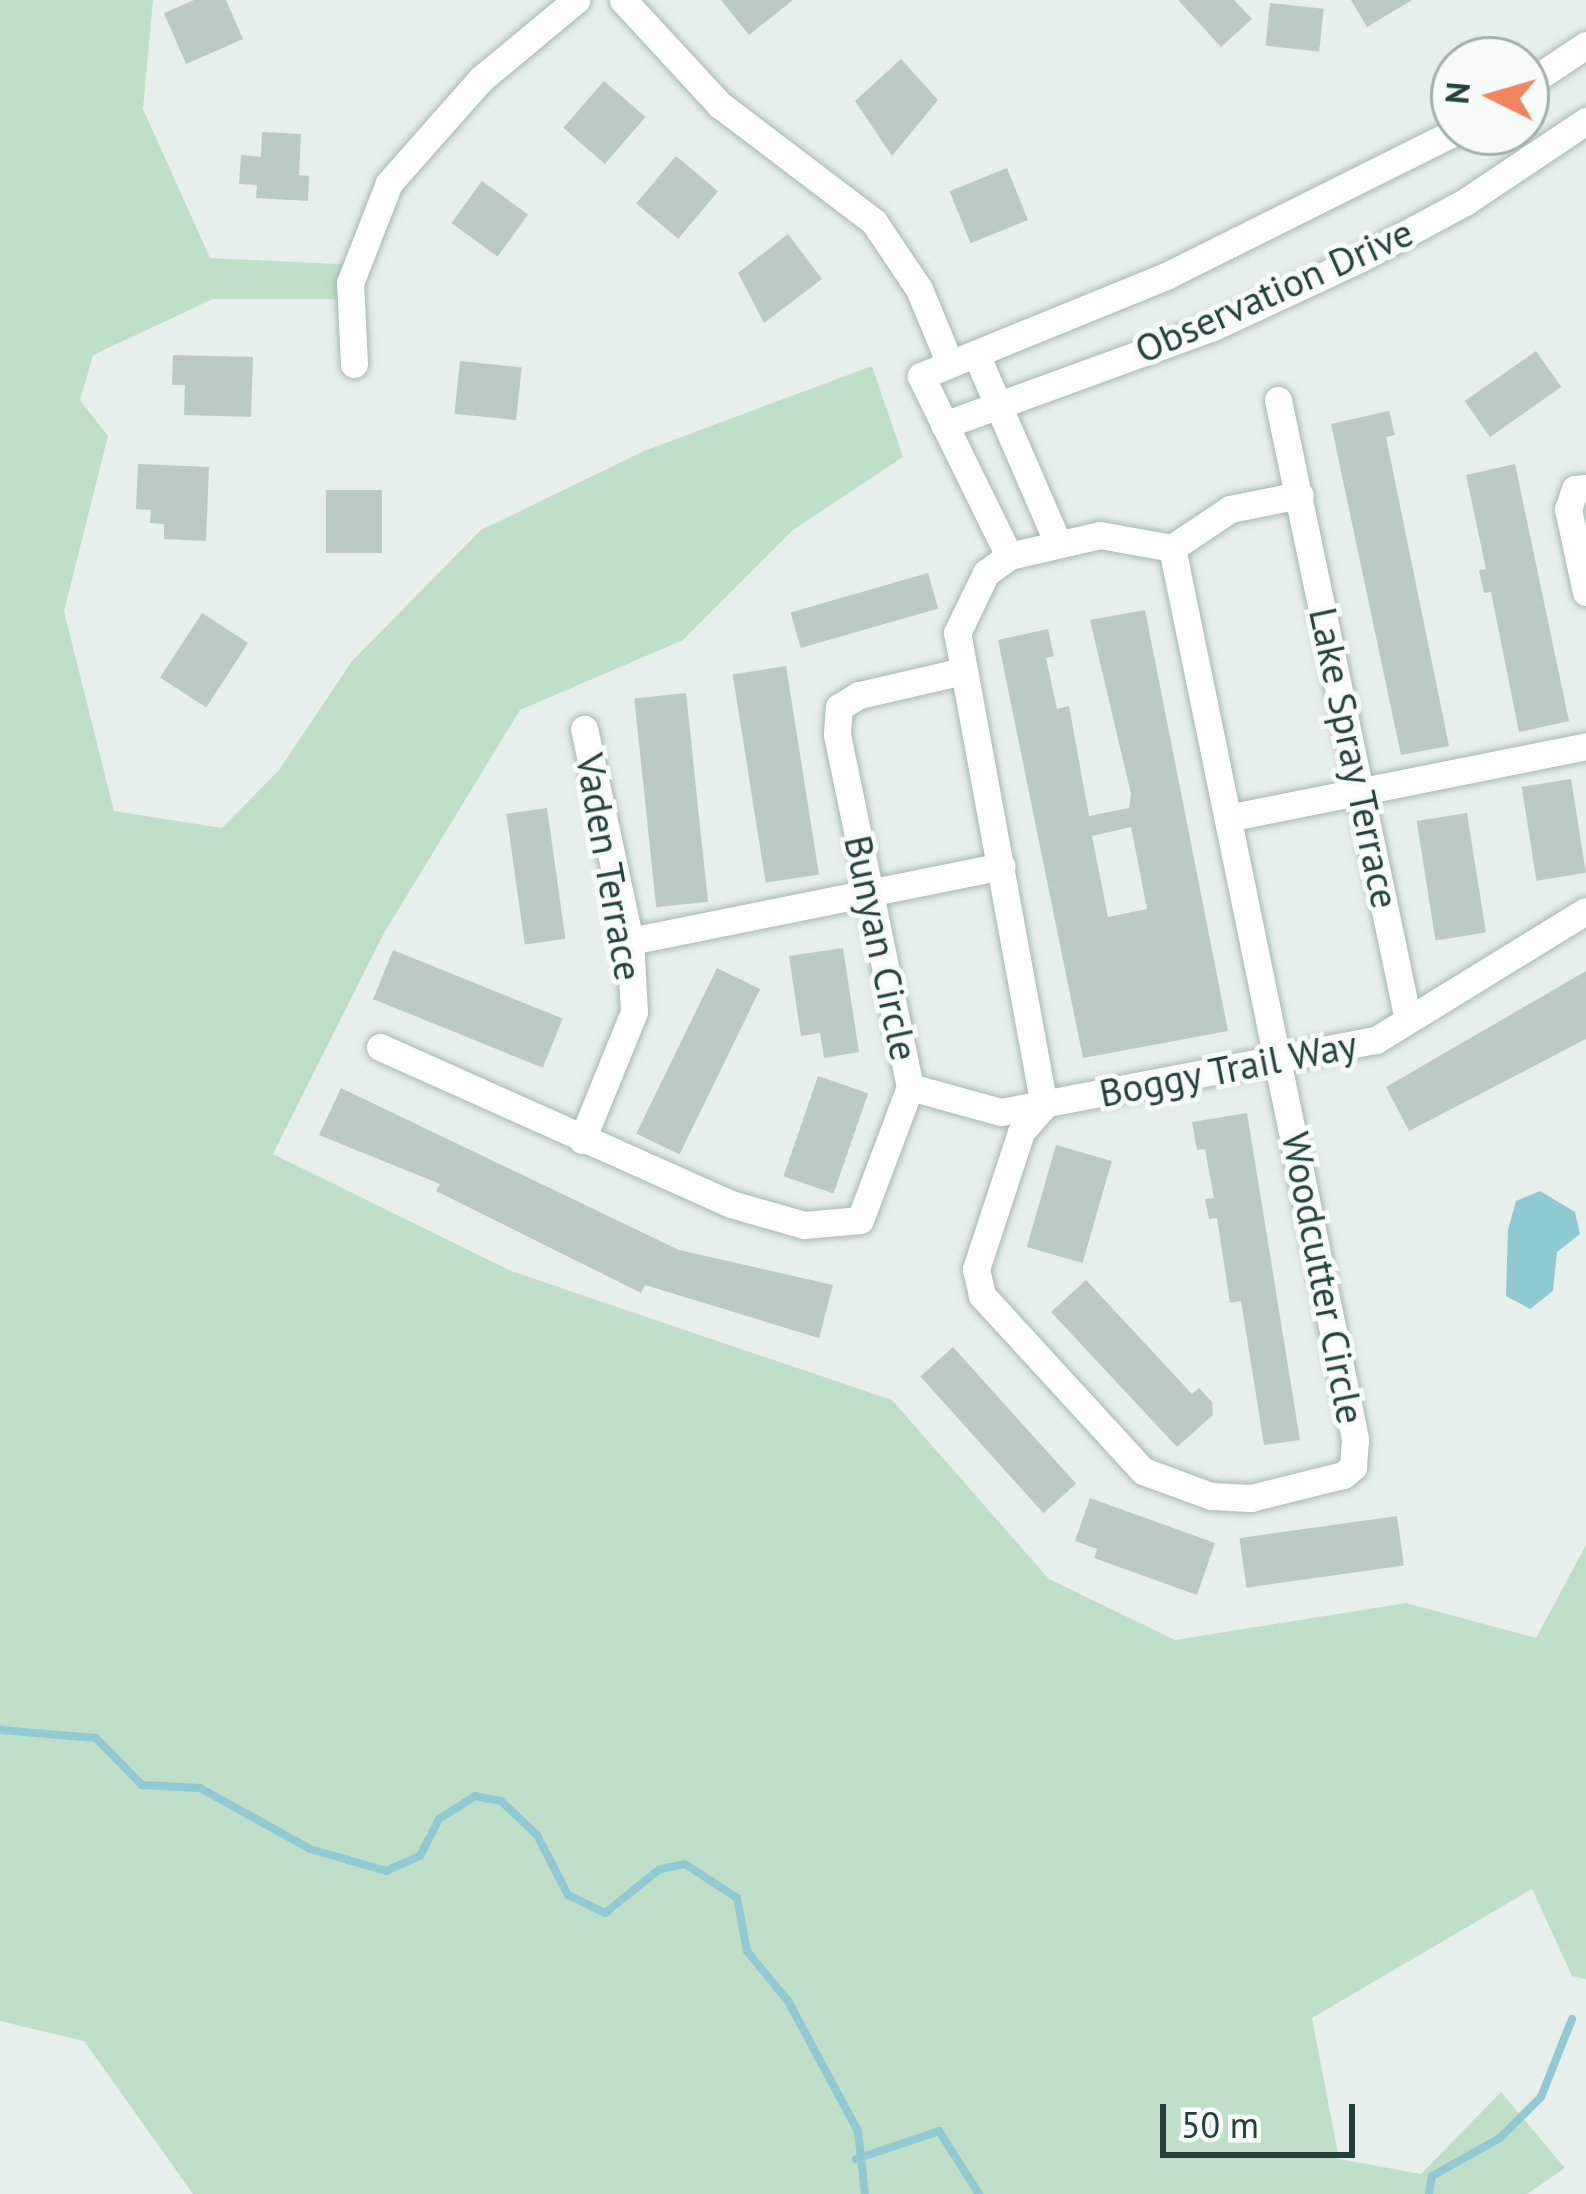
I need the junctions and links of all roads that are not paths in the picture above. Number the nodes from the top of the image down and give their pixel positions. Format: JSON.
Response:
{"nodes":[{"id":1,"x":576,"y":0,"type":"edge"},
{"id":2,"x":623,"y":0,"type":"edge"},
{"id":3,"x":1586,"y":45,"type":"edge"},
{"id":4,"x":1550,"y":69,"type":"edge"},
{"id":5,"x":1586,"y":121,"type":"edge"},
{"id":6,"x":1430,"y":144,"type":"edge"},
{"id":7,"x":963,"y":359,"type":"junction"},
{"id":8,"x":354,"y":364,"type":"dead end"},
{"id":9,"x":1278,"y":400,"type":"dead end"},
{"id":10,"x":996,"y":405,"type":"junction"},
{"id":11,"x":944,"y":425,"type":"junction"},
{"id":12,"x":1586,"y":488,"type":"edge"},
{"id":13,"x":1300,"y":496,"type":"junction"},
{"id":14,"x":1057,"y":541,"type":"junction"},
{"id":15,"x":1172,"y":548,"type":"junction"},
{"id":16,"x":1009,"y":556,"type":"junction"},
{"id":17,"x":1586,"y":592,"type":"edge"},
{"id":18,"x":959,"y":672,"type":"junction"},
{"id":19,"x":584,"y":728,"type":"dead end"},
{"id":20,"x":1586,"y":746,"type":"edge"},
{"id":21,"x":1361,"y":792,"type":"junction"},
{"id":22,"x":1232,"y":817,"type":"junction"},
{"id":23,"x":1002,"y":866,"type":"junction"},
{"id":24,"x":869,"y":892,"type":"junction"},
{"id":25,"x":1586,"y":911,"type":"edge"},
{"id":26,"x":630,"y":941,"type":"junction"},
{"id":27,"x":1408,"y":1020,"type":"junction"},
{"id":28,"x":380,"y":1047,"type":"dead end"},
{"id":29,"x":1281,"y":1060,"type":"junction"},
{"id":30,"x":910,"y":1087,"type":"junction"},
{"id":31,"x":1044,"y":1106,"type":"junction"},
{"id":32,"x":582,"y":1140,"type":"junction"}],
"edges":[{"from":1,"to":8,"type":"street"},
{"from":2,"to":7,"type":"street"},
{"from":3,"to":4,"type":"street"},
{"from":5,"to":10,"type":"street","name":"Observation Drive"},
{"from":6,"to":7,"type":"street","name":"Observation Drive"},
{"from":7,"to":10,"type":"street"},
{"from":7,"to":11,"type":"street","name":"Observation Drive"},
{"from":9,"to":13,"type":"street","name":"Lake Spray Terrace"},
{"from":10,"to":11,"type":"street","name":"Observation Drive"},
{"from":10,"to":14,"type":"street"},
{"from":11,"to":16,"type":"street"},
{"from":12,"to":17,"type":"street"},
{"from":13,"to":15,"type":"street"},
{"from":13,"to":21,"type":"street","name":"Lake Spray Terrace"},
{"from":14,"to":15,"type":"street"},
{"from":14,"to":16,"type":"street"},
{"from":15,"to":22,"type":"street","name":"Woodcutter Circle"},
{"from":16,"to":18,"type":"street"},
{"from":18,"to":23,"type":"street"},
{"from":18,"to":24,"type":"street","name":"Bunyan Circle"},
{"from":19,"to":26,"type":"street","name":"Vaden Terrace"},
{"from":20,"to":21,"type":"street"},
{"from":21,"to":22,"type":"street"},
{"from":21,"to":27,"type":"street","name":"Lake Spray Terrace"},
{"from":22,"to":29,"type":"street","name":"Woodcutter Circle"},
{"from":23,"to":24,"type":"street"},
{"from":23,"to":31,"type":"street"},
{"from":24,"to":26,"type":"street"},
{"from":24,"to":30,"type":"street","name":"Bunyan Circle"},
{"from":25,"to":27,"type":"street","name":"Boggy Trail Way"},
{"from":26,"to":32,"type":"street","name":"Vaden Terrace"},
{"from":27,"to":29,"type":"street","name":"Boggy Trail Way"},
{"from":28,"to":32,"type":"street","name":"Bunyan Circle"},
{"from":29,"to":31,"type":"street","name":"Boggy Trail Way"},
{"from":29,"to":31,"type":"street","name":"Woodcutter Circle"},
{"from":30,"to":31,"type":"street","name":"Boggy Trail Way"},
{"from":30,"to":32,"type":"street","name":"Bunyan Circle"}]}
